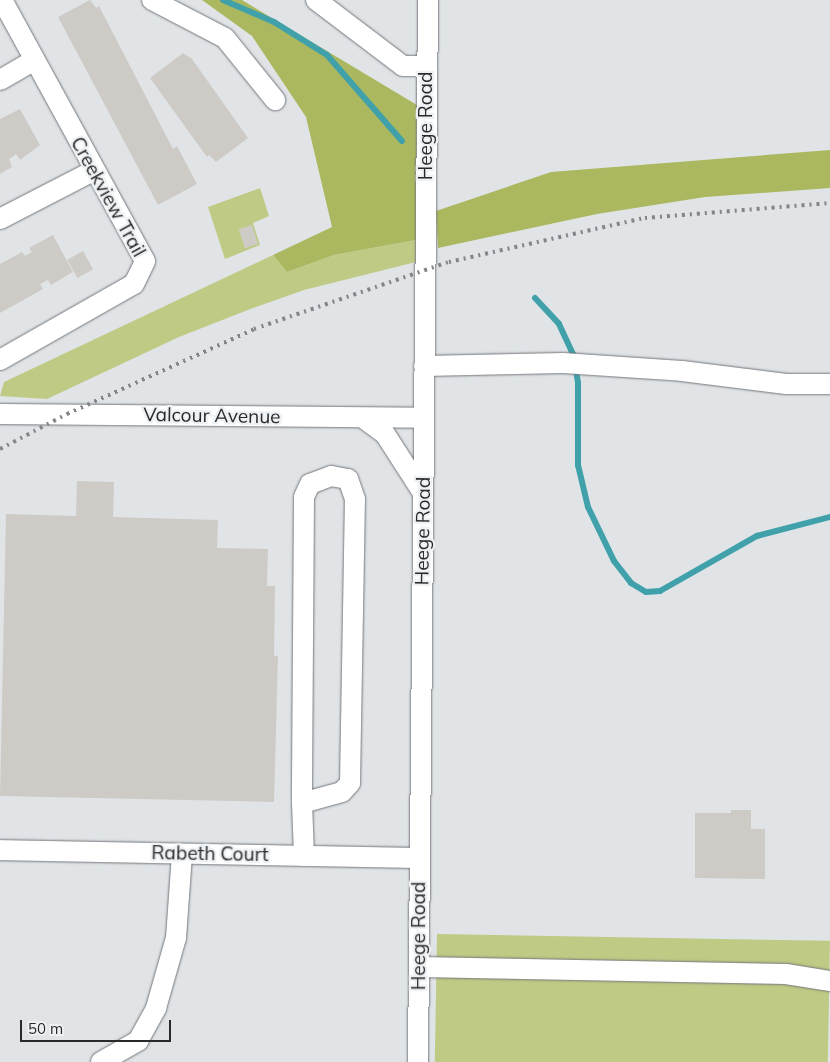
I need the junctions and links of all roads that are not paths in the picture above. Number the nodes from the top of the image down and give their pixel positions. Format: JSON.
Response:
{"nodes":[{"id":1,"x":2,"y":0,"type":"edge"},
{"id":2,"x":152,"y":0,"type":"edge"},
{"id":3,"x":316,"y":0,"type":"edge"},
{"id":4,"x":428,"y":0,"type":"edge"},
{"id":5,"x":34,"y":60,"type":"junction"},
{"id":6,"x":427,"y":66,"type":"junction"},
{"id":7,"x":0,"y":80,"type":"edge"},
{"id":8,"x":275,"y":100,"type":"dead end"},
{"id":9,"x":93,"y":170,"type":"junction"},
{"id":10,"x":0,"y":219,"type":"edge"},
{"id":11,"x":0,"y":360,"type":"edge"},
{"id":12,"x":424,"y":366,"type":"junction"},
{"id":13,"x":830,"y":384,"type":"edge"},
{"id":14,"x":0,"y":414,"type":"edge"},
{"id":15,"x":363,"y":418,"type":"junction"},
{"id":16,"x":424,"y":418,"type":"junction"},
{"id":17,"x":423,"y":495,"type":"junction"},
{"id":18,"x":302,"y":803,"type":"junction"},
{"id":19,"x":0,"y":850,"type":"edge"},
{"id":20,"x":182,"y":854,"type":"junction"},
{"id":21,"x":304,"y":856,"type":"junction"},
{"id":22,"x":420,"y":858,"type":"junction"},
{"id":23,"x":419,"y":967,"type":"junction"},
{"id":24,"x":830,"y":981,"type":"edge"},
{"id":25,"x":102,"y":1062,"type":"edge"},
{"id":26,"x":418,"y":1062,"type":"edge"}],
"edges":[{"from":1,"to":5,"type":"street","name":"Creekview Trail"},
{"from":2,"to":8,"type":"street"},
{"from":3,"to":6,"type":"street"},
{"from":4,"to":6,"type":"street","name":"Heege Road"},
{"from":5,"to":7,"type":"street"},
{"from":5,"to":9,"type":"street","name":"Creekview Trail"},
{"from":6,"to":12,"type":"street","name":"Heege Road"},
{"from":9,"to":10,"type":"street"},
{"from":9,"to":11,"type":"street","name":"Creekview Trail"},
{"from":12,"to":13,"type":"street"},
{"from":12,"to":16,"type":"street","name":"Heege Road"},
{"from":14,"to":15,"type":"street","name":"Valcour Avenue"},
{"from":15,"to":16,"type":"street","name":"Valcour Avenue"},
{"from":15,"to":17,"type":"street"},
{"from":16,"to":17,"type":"street","name":"Heege Road"},
{"from":17,"to":22,"type":"street","name":"Heege Road"},
{"from":18,"to":18,"type":"street"},
{"from":18,"to":21,"type":"street"},
{"from":19,"to":20,"type":"street","name":"Rabeth Court"},
{"from":20,"to":21,"type":"street","name":"Rabeth Court"},
{"from":20,"to":25,"type":"street"},
{"from":21,"to":22,"type":"street","name":"Rabeth Court"},
{"from":22,"to":23,"type":"street","name":"Heege Road"},
{"from":23,"to":24,"type":"street"},
{"from":23,"to":26,"type":"street","name":"Heege Road"}]}
